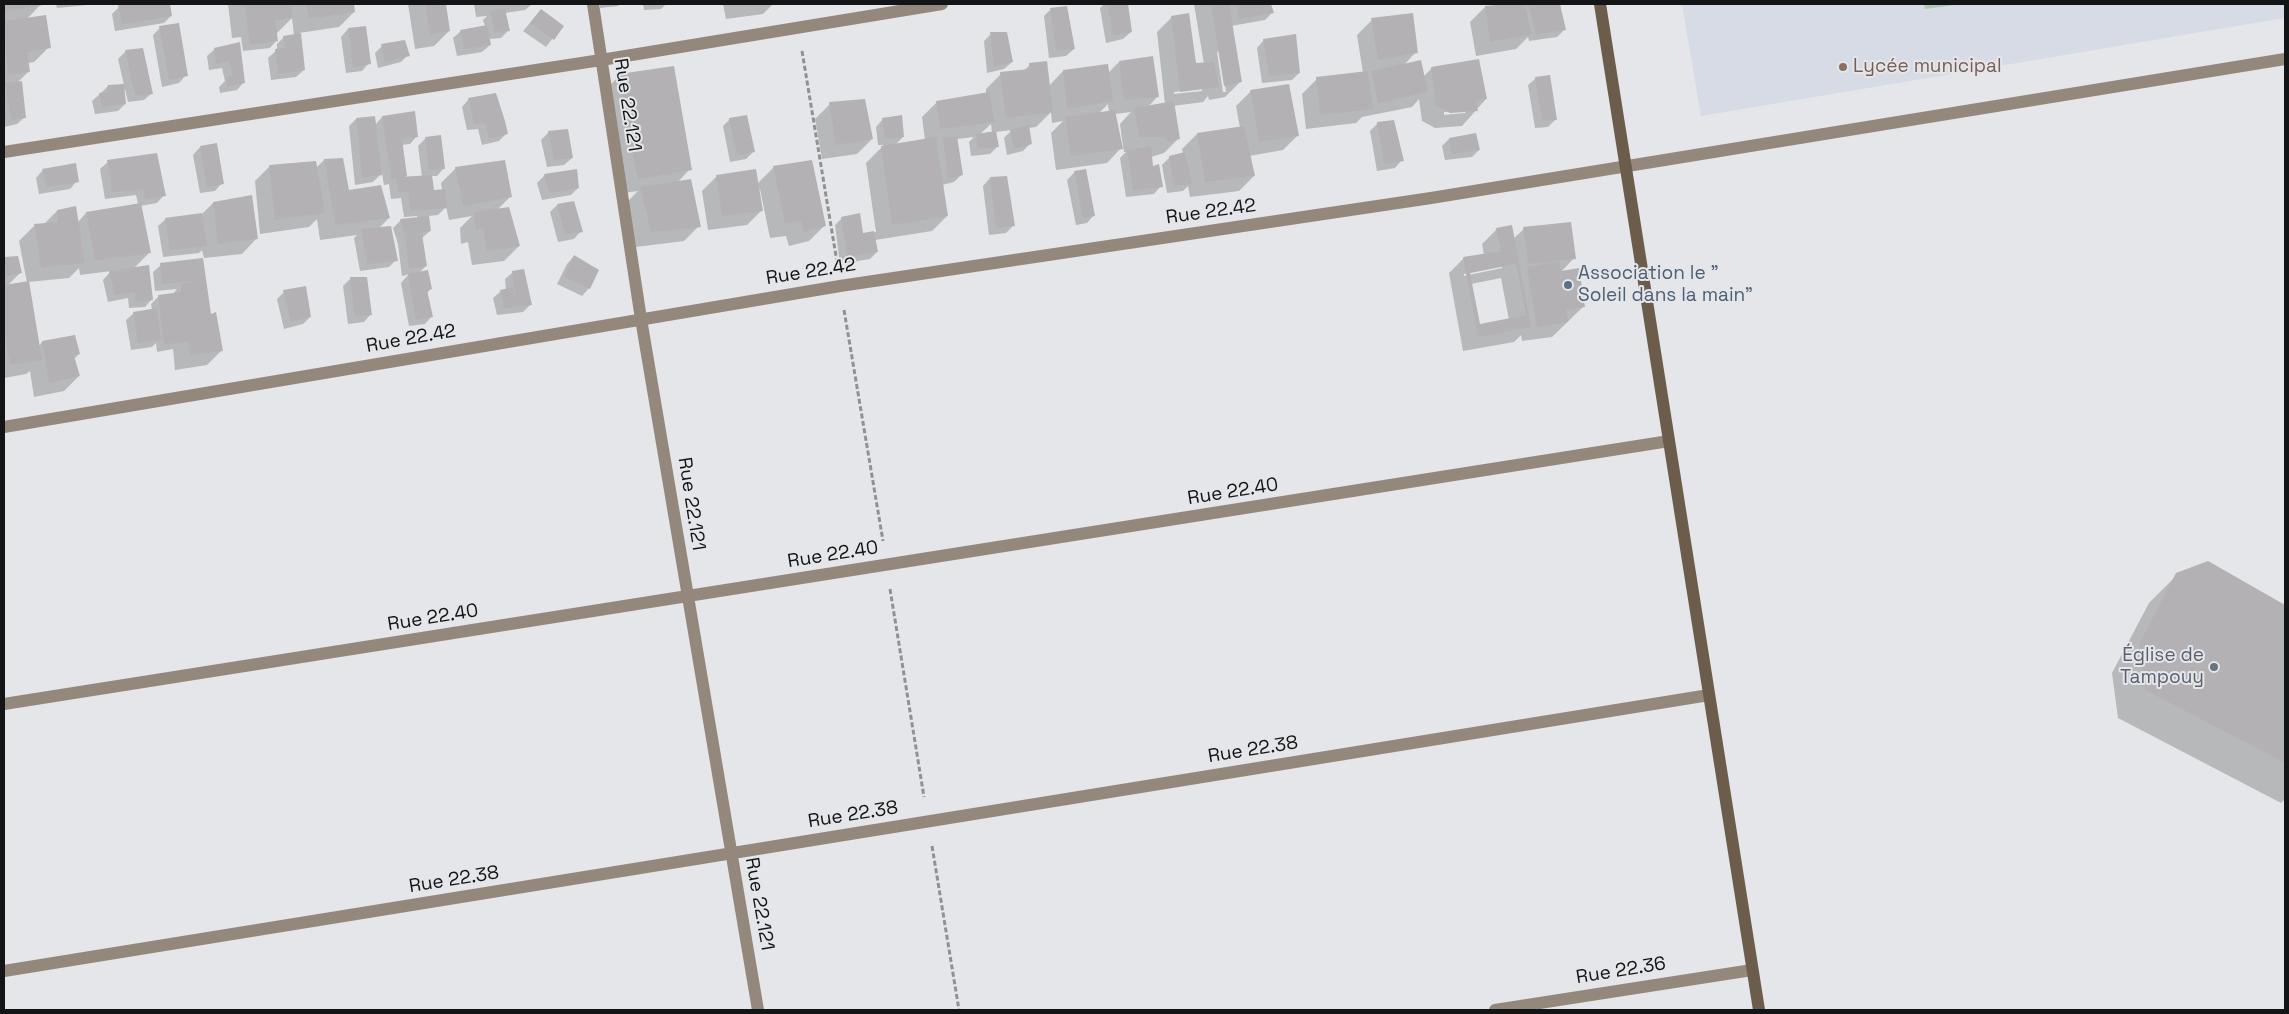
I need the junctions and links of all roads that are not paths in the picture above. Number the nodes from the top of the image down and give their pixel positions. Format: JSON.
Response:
{"nodes":[{"id":1,"x":593,"y":4,"type":"edge"},
{"id":2,"x":942,"y":4,"type":"edge"},
{"id":3,"x":1600,"y":4,"type":"edge"},
{"id":4,"x":2285,"y":59,"type":"edge"},
{"id":5,"x":601,"y":60,"type":"junction"},
{"id":6,"x":4,"y":152,"type":"edge"},
{"id":7,"x":1625,"y":165,"type":"junction"},
{"id":8,"x":641,"y":319,"type":"junction"},
{"id":9,"x":4,"y":427,"type":"edge"},
{"id":10,"x":1669,"y":441,"type":"junction"},
{"id":11,"x":687,"y":597,"type":"junction"},
{"id":12,"x":1709,"y":695,"type":"junction"},
{"id":13,"x":4,"y":704,"type":"edge"},
{"id":14,"x":731,"y":854,"type":"junction"},
{"id":15,"x":1752,"y":970,"type":"junction"},
{"id":16,"x":4,"y":971,"type":"edge"},
{"id":17,"x":758,"y":1010,"type":"edge"},
{"id":18,"x":1495,"y":1010,"type":"edge"},
{"id":19,"x":1759,"y":1010,"type":"edge"}],
"edges":[{"from":1,"to":5,"type":"street","name":"Rue 22.121"},
{"from":2,"to":5,"type":"street"},
{"from":3,"to":7,"type":"street"},
{"from":4,"to":7,"type":"street","name":"Rue 22.42"},
{"from":5,"to":6,"type":"street"},
{"from":5,"to":8,"type":"street","name":"Rue 22.121"},
{"from":7,"to":8,"type":"street","name":"Rue 22.42"},
{"from":7,"to":10,"type":"street"},
{"from":8,"to":9,"type":"street","name":"Rue 22.42"},
{"from":8,"to":11,"type":"street","name":"Rue 22.121"},
{"from":10,"to":11,"type":"street","name":"Rue 22.40"},
{"from":10,"to":12,"type":"street"},
{"from":11,"to":13,"type":"street","name":"Rue 22.40"},
{"from":11,"to":14,"type":"street","name":"Rue 22.121"},
{"from":12,"to":14,"type":"street","name":"Rue 22.38"},
{"from":12,"to":15,"type":"street"},
{"from":14,"to":16,"type":"street","name":"Rue 22.38"},
{"from":14,"to":17,"type":"street","name":"Rue 22.121"},
{"from":15,"to":18,"type":"street","name":"Rue 22.36"},
{"from":15,"to":19,"type":"street"}]}
